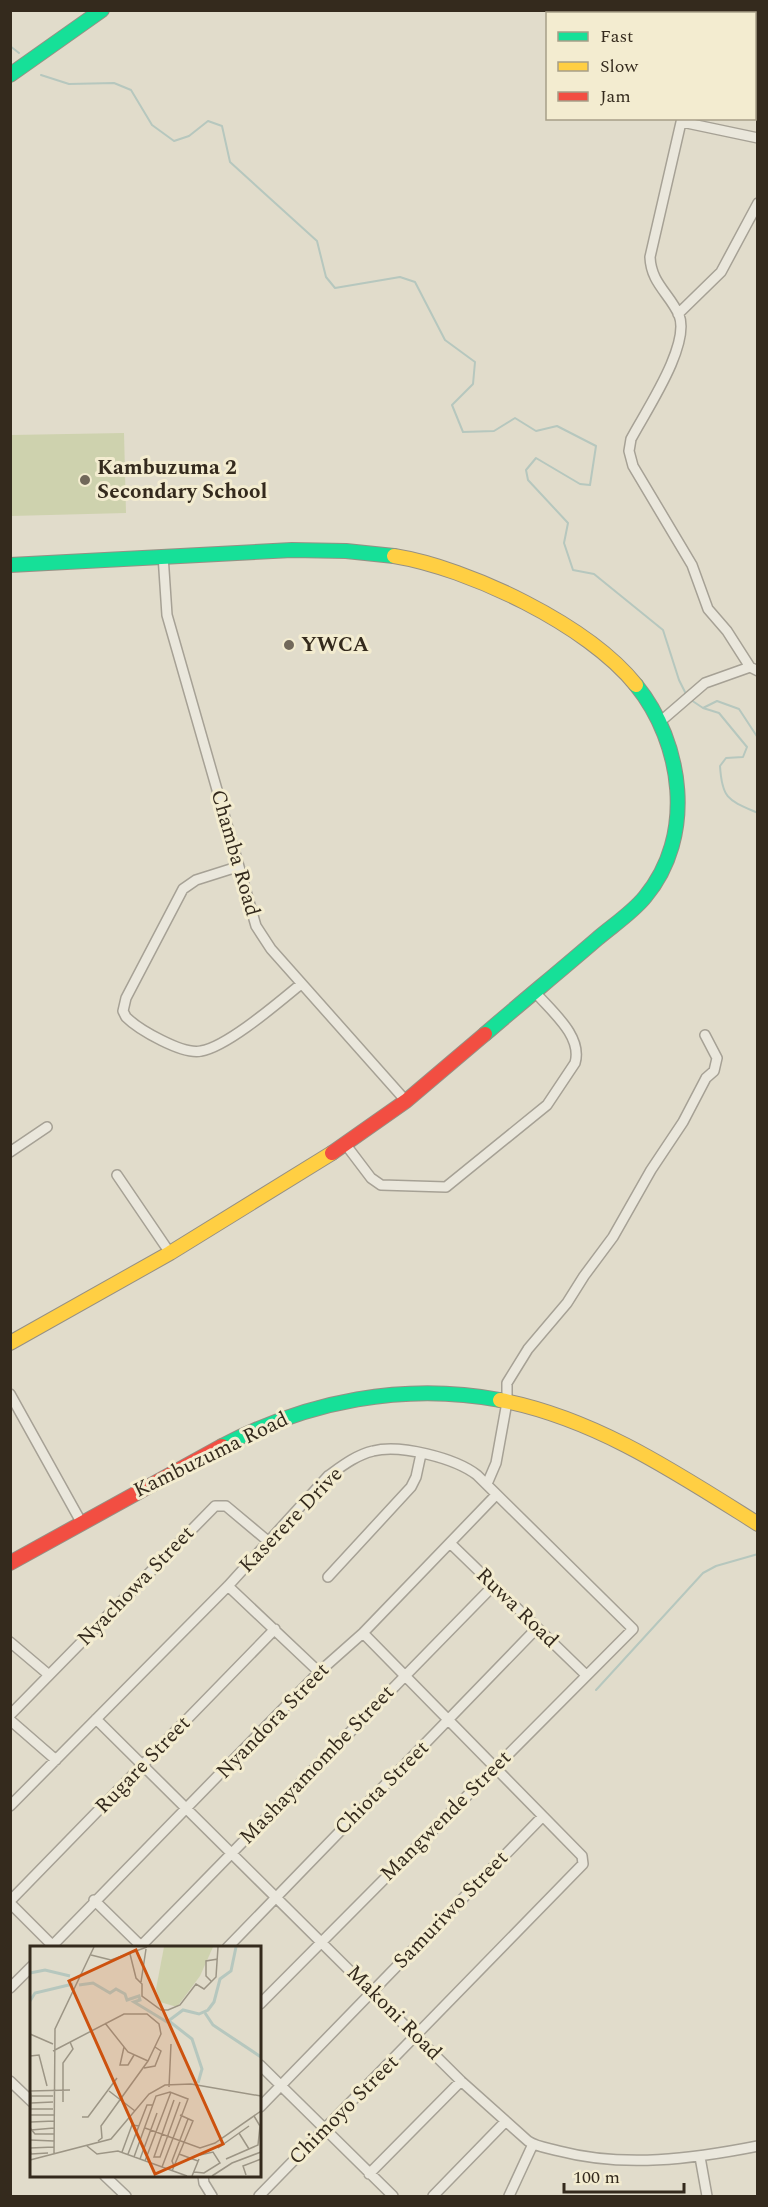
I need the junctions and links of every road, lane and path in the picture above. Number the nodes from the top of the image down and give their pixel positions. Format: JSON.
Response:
{"nodes":[{"id":1,"x":102,"y":10,"type":"edge"},
{"id":2,"x":747,"y":11,"type":"edge"},
{"id":3,"x":758,"y":12,"type":"edge"},
{"id":4,"x":10,"y":75,"type":"edge"},
{"id":5,"x":682,"y":120,"type":"edge"},
{"id":6,"x":758,"y":138,"type":"edge"},
{"id":7,"x":758,"y":203,"type":"edge"},
{"id":8,"x":678,"y":314,"type":"junction"},
{"id":9,"x":163,"y":555,"type":"junction"},
{"id":10,"x":10,"y":565,"type":"edge"},
{"id":11,"x":754,"y":669,"type":"edge"},
{"id":12,"x":661,"y":721,"type":"junction"},
{"id":13,"x":237,"y":867,"type":"junction"},
{"id":14,"x":301,"y":984,"type":"junction"},
{"id":15,"x":535,"y":992,"type":"junction"},
{"id":16,"x":705,"y":1035,"type":"dead end"},
{"id":17,"x":406,"y":1101,"type":"junction"},
{"id":18,"x":47,"y":1127,"type":"dead end"},
{"id":19,"x":346,"y":1145,"type":"junction"},
{"id":20,"x":10,"y":1152,"type":"edge"},
{"id":21,"x":117,"y":1175,"type":"dead end"},
{"id":22,"x":170,"y":1253,"type":"junction"},
{"id":23,"x":10,"y":1343,"type":"edge"},
{"id":24,"x":10,"y":1394,"type":"edge"},
{"id":25,"x":507,"y":1402,"type":"junction"},
{"id":26,"x":421,"y":1454,"type":"junction"},
{"id":27,"x":487,"y":1484,"type":"junction"},
{"id":28,"x":496,"y":1495,"type":"junction"},
{"id":29,"x":80,"y":1520,"type":"junction"},
{"id":30,"x":758,"y":1524,"type":"edge"},
{"id":31,"x":269,"y":1542,"type":"junction"},
{"id":32,"x":450,"y":1543,"type":"junction"},
{"id":33,"x":10,"y":1563,"type":"edge"},
{"id":34,"x":328,"y":1577,"type":"dead end"},
{"id":35,"x":494,"y":1585,"type":"junction"},
{"id":36,"x":228,"y":1586,"type":"junction"},
{"id":37,"x":537,"y":1628,"type":"junction"},
{"id":38,"x":275,"y":1629,"type":"junction"},
{"id":39,"x":633,"y":1629,"type":"joint"},
{"id":40,"x":363,"y":1633,"type":"junction"},
{"id":41,"x":10,"y":1642,"type":"edge"},
{"id":42,"x":319,"y":1672,"type":"junction"},
{"id":43,"x":585,"y":1674,"type":"junction"},
{"id":44,"x":49,"y":1675,"type":"junction"},
{"id":45,"x":404,"y":1676,"type":"junction"},
{"id":46,"x":10,"y":1715,"type":"edge"},
{"id":47,"x":96,"y":1719,"type":"junction"},
{"id":48,"x":10,"y":1720,"type":"edge"},
{"id":49,"x":450,"y":1720,"type":"junction"},
{"id":50,"x":56,"y":1760,"type":"junction"},
{"id":51,"x":141,"y":1766,"type":"junction"},
{"id":52,"x":496,"y":1766,"type":"junction"},
{"id":53,"x":10,"y":1806,"type":"edge"},
{"id":54,"x":186,"y":1810,"type":"junction"},
{"id":55,"x":542,"y":1817,"type":"junction"},
{"id":56,"x":231,"y":1854,"type":"junction"},
{"id":57,"x":275,"y":1896,"type":"junction"},
{"id":58,"x":94,"y":1900,"type":"junction"},
{"id":59,"x":10,"y":1902,"type":"edge"},
{"id":60,"x":321,"y":1941,"type":"junction"},
{"id":61,"x":51,"y":1946,"type":"edge"},
{"id":62,"x":53,"y":1946,"type":"edge"},
{"id":63,"x":140,"y":1946,"type":"edge"},
{"id":64,"x":142,"y":1946,"type":"edge"},
{"id":65,"x":228,"y":1946,"type":"edge"},
{"id":66,"x":30,"y":1968,"type":"edge"},
{"id":67,"x":10,"y":1988,"type":"edge"},
{"id":68,"x":372,"y":1991,"type":"junction"},
{"id":69,"x":261,"y":2003,"type":"edge"},
{"id":70,"x":418,"y":2036,"type":"junction"},
{"id":71,"x":261,"y":2066,"type":"edge"},
{"id":72,"x":10,"y":2081,"type":"edge"},
{"id":73,"x":462,"y":2081,"type":"junction"},
{"id":74,"x":280,"y":2085,"type":"junction"},
{"id":75,"x":30,"y":2100,"type":"edge"},
{"id":76,"x":261,"y":2106,"type":"edge"},
{"id":77,"x":505,"y":2122,"type":"junction"},
{"id":78,"x":324,"y":2130,"type":"junction"},
{"id":79,"x":533,"y":2144,"type":"junction"},
{"id":80,"x":758,"y":2146,"type":"edge"},
{"id":81,"x":700,"y":2157,"type":"junction"},
{"id":82,"x":369,"y":2174,"type":"junction"},
{"id":83,"x":107,"y":2177,"type":"edge"},
{"id":84,"x":203,"y":2177,"type":"edge"},
{"id":85,"x":126,"y":2196,"type":"edge"},
{"id":86,"x":212,"y":2196,"type":"edge"},
{"id":87,"x":259,"y":2196,"type":"edge"},
{"id":88,"x":393,"y":2196,"type":"edge"},
{"id":89,"x":433,"y":2196,"type":"edge"},
{"id":90,"x":510,"y":2196,"type":"edge"},
{"id":91,"x":706,"y":2196,"type":"edge"}],
"edges":[{"from":1,"to":4,"type":"street"},
{"from":2,"to":3,"type":"street"},
{"from":5,"to":6,"type":"street"},
{"from":5,"to":8,"type":"street"},
{"from":7,"to":8,"type":"street"},
{"from":8,"to":11,"type":"street"},
{"from":9,"to":10,"type":"street"},
{"from":9,"to":12,"type":"street"},
{"from":9,"to":13,"type":"street","name":"Chamba Road"},
{"from":11,"to":12,"type":"street"},
{"from":12,"to":15,"type":"street"},
{"from":13,"to":14,"type":"street","name":"Chamba Road"},
{"from":13,"to":14,"type":"street"},
{"from":14,"to":17,"type":"street","name":"Chamba Road"},
{"from":15,"to":17,"type":"street"},
{"from":15,"to":19,"type":"street"},
{"from":16,"to":25,"type":"street"},
{"from":17,"to":19,"type":"street"},
{"from":18,"to":20,"type":"street"},
{"from":19,"to":22,"type":"street"},
{"from":21,"to":22,"type":"street"},
{"from":22,"to":23,"type":"street"},
{"from":24,"to":29,"type":"street"},
{"from":25,"to":27,"type":"street"},
{"from":25,"to":29,"type":"street","name":"Kambuzuma Road"},
{"from":25,"to":30,"type":"street","name":"Kambuzuma Road"},
{"from":26,"to":27,"type":"street","name":"Kaserere Drive"},
{"from":26,"to":31,"type":"street","name":"Kaserere Drive"},
{"from":26,"to":34,"type":"street"},
{"from":27,"to":28,"type":"street","name":"Kaserere Drive"},
{"from":28,"to":32,"type":"street","name":"Nyandora Street"},
{"from":28,"to":39,"type":"street","name":"Kaserere Drive"},
{"from":29,"to":33,"type":"street","name":"Kambuzuma Road"},
{"from":31,"to":36,"type":"street","name":"Kaserere Drive"},
{"from":31,"to":44,"type":"street","name":"Nyachowa Street"},
{"from":32,"to":35,"type":"street","name":"Ruwa Road"},
{"from":32,"to":40,"type":"street","name":"Nyandora Street"},
{"from":35,"to":37,"type":"street","name":"Ruwa Road"},
{"from":35,"to":45,"type":"street","name":"Mashayamombe Street"},
{"from":36,"to":38,"type":"street"},
{"from":36,"to":47,"type":"street","name":"Kaserere Drive"},
{"from":37,"to":43,"type":"street","name":"Ruwa Road"},
{"from":37,"to":49,"type":"street","name":"Chiota Street"},
{"from":38,"to":42,"type":"street"},
{"from":38,"to":51,"type":"street","name":"Rugare Street"},
{"from":39,"to":43,"type":"street","name":"Mangwende Street"},
{"from":40,"to":42,"type":"street","name":"Nyandora Street"},
{"from":40,"to":45,"type":"street"},
{"from":41,"to":44,"type":"street"},
{"from":42,"to":54,"type":"street","name":"Nyandora Street"},
{"from":43,"to":52,"type":"street","name":"Mangwende Street"},
{"from":44,"to":46,"type":"street","name":"Nyachowa Street"},
{"from":45,"to":49,"type":"street"},
{"from":45,"to":56,"type":"street","name":"Mashayamombe Street"},
{"from":47,"to":50,"type":"street","name":"Kaserere Drive"},
{"from":47,"to":51,"type":"street","name":"Makoni Road"},
{"from":48,"to":50,"type":"street"},
{"from":49,"to":52,"type":"street"},
{"from":49,"to":57,"type":"street","name":"Chiota Street"},
{"from":50,"to":53,"type":"street","name":"Kaserere Drive"},
{"from":51,"to":54,"type":"street","name":"Makoni Road"},
{"from":51,"to":59,"type":"street","name":"Rugare Street"},
{"from":52,"to":55,"type":"street"},
{"from":52,"to":60,"type":"street","name":"Mangwende Street"},
{"from":54,"to":56,"type":"street","name":"Makoni Road"},
{"from":54,"to":58,"type":"street","name":"Nyandora Street"},
{"from":55,"to":68,"type":"street","name":"Samuriwo Street"},
{"from":55,"to":70,"type":"street","name":"Chimoyo Street"},
{"from":56,"to":57,"type":"street","name":"Makoni Road"},
{"from":56,"to":64,"type":"street","name":"Mashayamombe Street"},
{"from":57,"to":60,"type":"street","name":"Makoni Road"},
{"from":57,"to":65,"type":"street","name":"Chiota Street"},
{"from":58,"to":62,"type":"street","name":"Nyandora Street"},
{"from":58,"to":63,"type":"street"},
{"from":59,"to":61,"type":"street"},
{"from":60,"to":68,"type":"street","name":"Makoni Road"},
{"from":60,"to":69,"type":"street","name":"Mangwende Street"},
{"from":66,"to":67,"type":"street"},
{"from":68,"to":70,"type":"street","name":"Makoni Road"},
{"from":68,"to":74,"type":"street","name":"Samuriwo Street"},
{"from":70,"to":73,"type":"street","name":"Makoni Road"},
{"from":70,"to":78,"type":"street","name":"Chimoyo Street"},
{"from":71,"to":74,"type":"street"},
{"from":72,"to":75,"type":"street"},
{"from":73,"to":77,"type":"street","name":"Makoni Road"},
{"from":73,"to":82,"type":"street"},
{"from":74,"to":76,"type":"street","name":"Samuriwo Street"},
{"from":74,"to":78,"type":"street"},
{"from":77,"to":79,"type":"street","name":"Makoni Road"},
{"from":77,"to":89,"type":"street"},
{"from":78,"to":82,"type":"street"},
{"from":78,"to":87,"type":"street","name":"Chimoyo Street"},
{"from":79,"to":81,"type":"street","name":"Makoni Road"},
{"from":79,"to":90,"type":"street"},
{"from":80,"to":81,"type":"street","name":"Makoni Road"},
{"from":81,"to":91,"type":"street"},
{"from":82,"to":88,"type":"street"},
{"from":83,"to":85,"type":"street"},
{"from":84,"to":86,"type":"street"}]}
